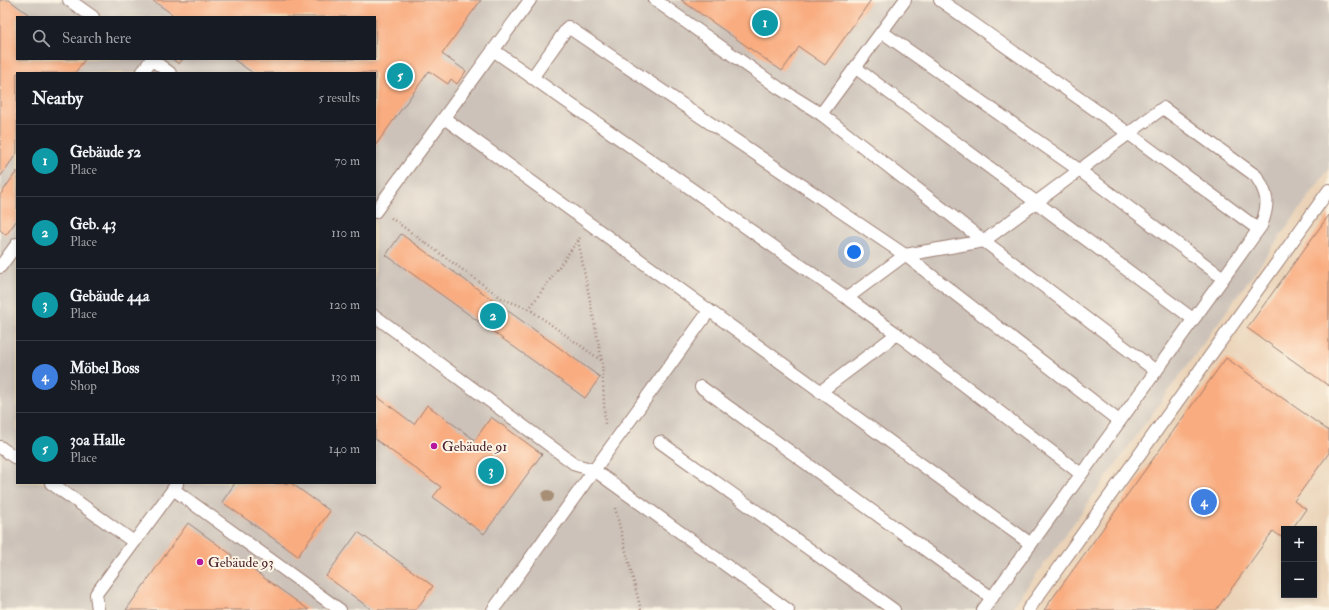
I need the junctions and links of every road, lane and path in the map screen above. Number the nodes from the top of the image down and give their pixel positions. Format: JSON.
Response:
{"nodes":[{"id":1,"x":69,"y":0,"type":"edge"},
{"id":2,"x":530,"y":0,"type":"edge"},
{"id":3,"x":655,"y":0,"type":"edge"},
{"id":4,"x":905,"y":0,"type":"edge"},
{"id":5,"x":940,"y":0,"type":"edge"},
{"id":6,"x":92,"y":16,"type":"edge"},
{"id":7,"x":882,"y":32,"type":"junction"},
{"id":8,"x":493,"y":50,"type":"junction"},
{"id":9,"x":150,"y":60,"type":"edge"},
{"id":10,"x":152,"y":60,"type":"edge"},
{"id":11,"x":856,"y":68,"type":"junction"},
{"id":12,"x":143,"y":72,"type":"edge"},
{"id":13,"x":169,"y":72,"type":"edge"},
{"id":14,"x":532,"y":78,"type":"junction"},
{"id":15,"x":821,"y":114,"type":"junction"},
{"id":16,"x":444,"y":118,"type":"junction"},
{"id":17,"x":1128,"y":133,"type":"junction"},
{"id":18,"x":1079,"y":170,"type":"junction"},
{"id":19,"x":1329,"y":190,"type":"edge"},
{"id":20,"x":1036,"y":202,"type":"junction"},
{"id":21,"x":376,"y":210,"type":"edge"},
{"id":22,"x":590,"y":224,"type":"junction"},
{"id":23,"x":1258,"y":229,"type":"junction"},
{"id":24,"x":578,"y":240,"type":"junction"},
{"id":25,"x":984,"y":241,"type":"junction"},
{"id":26,"x":16,"y":245,"type":"edge"},
{"id":27,"x":905,"y":255,"type":"junction"},
{"id":28,"x":0,"y":267,"type":"edge"},
{"id":29,"x":1223,"y":278,"type":"junction"},
{"id":30,"x":847,"y":298,"type":"junction"},
{"id":31,"x":529,"y":309,"type":"junction"},
{"id":32,"x":708,"y":311,"type":"junction"},
{"id":33,"x":376,"y":317,"type":"edge"},
{"id":34,"x":1193,"y":319,"type":"junction"},
{"id":35,"x":896,"y":334,"type":"junction"},
{"id":36,"x":602,"y":361,"type":"junction"},
{"id":37,"x":1156,"y":371,"type":"junction"},
{"id":38,"x":701,"y":387,"type":"dead end"},
{"id":39,"x":820,"y":392,"type":"junction"},
{"id":40,"x":1119,"y":422,"type":"junction"},
{"id":41,"x":660,"y":442,"type":"dead end"},
{"id":42,"x":0,"y":447,"type":"edge"},
{"id":43,"x":606,"y":453,"type":"junction"},
{"id":44,"x":16,"y":458,"type":"edge"},
{"id":45,"x":594,"y":470,"type":"junction"},
{"id":46,"x":1081,"y":474,"type":"junction"},
{"id":47,"x":609,"y":481,"type":"junction"},
{"id":48,"x":52,"y":484,"type":"edge"},
{"id":49,"x":175,"y":486,"type":"edge"},
{"id":50,"x":134,"y":542,"type":"junction"},
{"id":51,"x":1031,"y":544,"type":"junction"},
{"id":52,"x":992,"y":598,"type":"junction"},
{"id":53,"x":98,"y":610,"type":"edge"},
{"id":54,"x":340,"y":610,"type":"edge"},
{"id":55,"x":493,"y":610,"type":"edge"},
{"id":56,"x":641,"y":610,"type":"edge"},
{"id":57,"x":788,"y":610,"type":"edge"},
{"id":58,"x":894,"y":610,"type":"edge"},
{"id":59,"x":983,"y":610,"type":"edge"},
{"id":60,"x":1028,"y":610,"type":"edge"}],
"edges":[{"from":1,"to":6,"type":"lane"},
{"from":2,"to":8,"type":"lane"},
{"from":3,"to":15,"type":"lane"},
{"from":4,"to":7,"type":"lane"},
{"from":5,"to":17,"type":"lane"},
{"from":7,"to":11,"type":"lane"},
{"from":7,"to":18,"type":"lane"},
{"from":8,"to":14,"type":"lane"},
{"from":8,"to":16,"type":"lane"},
{"from":9,"to":12,"type":"lane"},
{"from":10,"to":13,"type":"lane"},
{"from":11,"to":15,"type":"lane"},
{"from":11,"to":20,"type":"lane"},
{"from":14,"to":27,"type":"lane"},
{"from":14,"to":30,"type":"lane"},
{"from":15,"to":25,"type":"lane"},
{"from":16,"to":21,"type":"lane"},
{"from":16,"to":22,"type":"lane"},
{"from":17,"to":18,"type":"lane"},
{"from":17,"to":23,"type":"lane"},
{"from":17,"to":23,"type":"lane"},
{"from":18,"to":20,"type":"lane"},
{"from":18,"to":29,"type":"lane"},
{"from":19,"to":60,"type":"lane"},
{"from":20,"to":25,"type":"lane"},
{"from":20,"to":34,"type":"lane"},
{"from":21,"to":31,"type":"path"},
{"from":22,"to":24,"type":"path"},
{"from":22,"to":32,"type":"lane"},
{"from":23,"to":29,"type":"lane"},
{"from":24,"to":31,"type":"path"},
{"from":24,"to":36,"type":"path"},
{"from":25,"to":27,"type":"lane"},
{"from":25,"to":37,"type":"lane"},
{"from":26,"to":28,"type":"lane"},
{"from":27,"to":30,"type":"lane"},
{"from":27,"to":40,"type":"lane"},
{"from":29,"to":34,"type":"lane"},
{"from":30,"to":35,"type":"lane"},
{"from":31,"to":36,"type":"path"},
{"from":32,"to":39,"type":"lane"},
{"from":32,"to":43,"type":"lane"},
{"from":33,"to":45,"type":"lane"},
{"from":34,"to":37,"type":"lane"},
{"from":35,"to":39,"type":"lane"},
{"from":35,"to":46,"type":"lane"},
{"from":36,"to":43,"type":"path"},
{"from":37,"to":40,"type":"lane"},
{"from":38,"to":52,"type":"lane"},
{"from":39,"to":51,"type":"lane"},
{"from":40,"to":46,"type":"lane"},
{"from":41,"to":58,"type":"lane"},
{"from":42,"to":44,"type":"lane"},
{"from":43,"to":45,"type":"lane"},
{"from":45,"to":47,"type":"lane"},
{"from":45,"to":55,"type":"lane"},
{"from":46,"to":51,"type":"lane"},
{"from":47,"to":56,"type":"path"},
{"from":47,"to":57,"type":"lane"},
{"from":48,"to":50,"type":"lane"},
{"from":49,"to":50,"type":"lane"},
{"from":49,"to":54,"type":"lane"},
{"from":50,"to":53,"type":"lane"},
{"from":51,"to":52,"type":"lane"},
{"from":52,"to":59,"type":"lane"}]}
